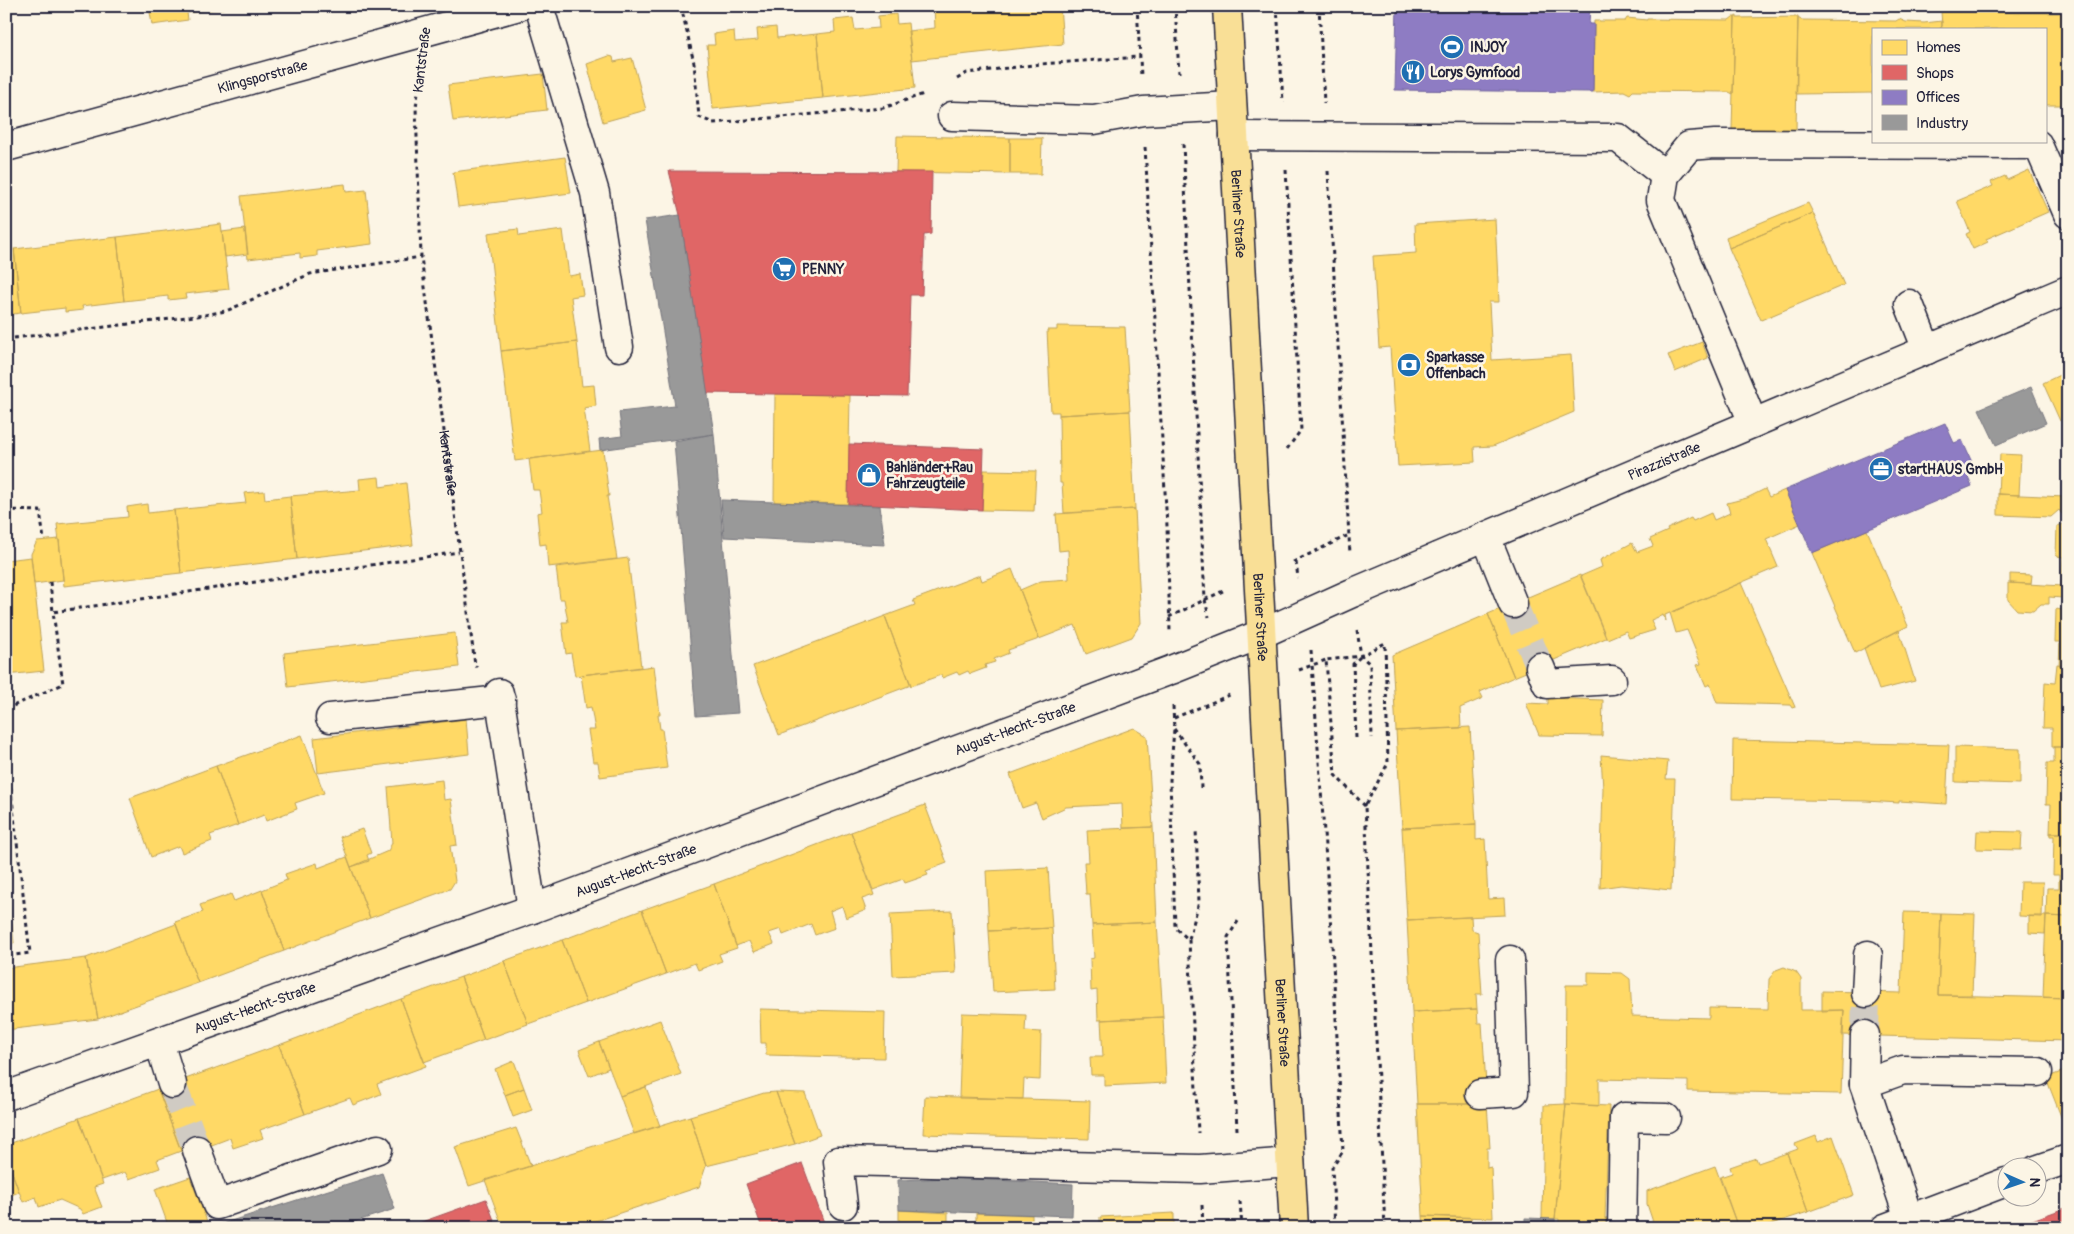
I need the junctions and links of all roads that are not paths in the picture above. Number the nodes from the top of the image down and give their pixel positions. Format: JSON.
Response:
{"nodes":[{"id":1,"x":519,"y":6,"type":"edge"},
{"id":2,"x":539,"y":6,"type":"edge"},
{"id":3,"x":1226,"y":6,"type":"edge"},
{"id":4,"x":426,"y":18,"type":"edge"},
{"id":5,"x":1232,"y":106,"type":"junction"},
{"id":6,"x":952,"y":116,"type":"dead end"},
{"id":7,"x":1234,"y":136,"type":"junction"},
{"id":8,"x":6,"y":147,"type":"edge"},
{"id":9,"x":1665,"y":175,"type":"junction"},
{"id":10,"x":2068,"y":214,"type":"edge"},
{"id":11,"x":2068,"y":290,"type":"edge"},
{"id":12,"x":1909,"y":304,"type":"dead end"},
{"id":13,"x":619,"y":346,"type":"dead end"},
{"id":14,"x":1927,"y":350,"type":"junction"},
{"id":15,"x":1753,"y":424,"type":"junction"},
{"id":16,"x":1486,"y":537,"type":"junction"},
{"id":17,"x":1513,"y":604,"type":"tunnel mouth"},
{"id":18,"x":1261,"y":634,"type":"junction"},
{"id":19,"x":1540,"y":667,"type":"tunnel mouth"},
{"id":20,"x":1612,"y":680,"type":"dead end"},
{"id":21,"x":330,"y":718,"type":"dead end"},
{"id":22,"x":532,"y":909,"type":"junction"},
{"id":23,"x":1868,"y":955,"type":"dead end"},
{"id":24,"x":1510,"y":960,"type":"dead end"},
{"id":25,"x":1866,"y":993,"type":"tunnel mouth"},
{"id":26,"x":1865,"y":1035,"type":"tunnel mouth"},
{"id":27,"x":159,"y":1042,"type":"junction"},
{"id":28,"x":2038,"y":1072,"type":"dead end"},
{"id":29,"x":172,"y":1084,"type":"tunnel mouth"},
{"id":30,"x":1864,"y":1084,"type":"junction"},
{"id":31,"x":1480,"y":1094,"type":"dead end"},
{"id":32,"x":6,"y":1096,"type":"edge"},
{"id":33,"x":1666,"y":1118,"type":"dead end"},
{"id":34,"x":378,"y":1149,"type":"dead end"},
{"id":35,"x":197,"y":1150,"type":"tunnel mouth"},
{"id":36,"x":2068,"y":1159,"type":"edge"},
{"id":37,"x":1290,"y":1162,"type":"junction"},
{"id":38,"x":2046,"y":1167,"type":"edge"},
{"id":39,"x":1996,"y":1186,"type":"edge"},
{"id":40,"x":843,"y":1205,"type":"dead end"},
{"id":41,"x":1897,"y":1223,"type":"edge"},
{"id":42,"x":1294,"y":1228,"type":"edge"},
{"id":43,"x":1622,"y":1228,"type":"edge"}],
"edges":[{"from":1,"to":4,"type":"street","name":"Klingsporstraße"},
{"from":2,"to":13,"type":"street"},
{"from":3,"to":5,"type":"main road","name":"Berliner Straße"},
{"from":4,"to":8,"type":"street","name":"Klingsporstraße"},
{"from":5,"to":6,"type":"street"},
{"from":5,"to":7,"type":"main road","name":"Berliner Straße"},
{"from":7,"to":9,"type":"street"},
{"from":7,"to":18,"type":"main road","name":"Berliner Straße"},
{"from":9,"to":10,"type":"street"},
{"from":9,"to":15,"type":"street"},
{"from":11,"to":14,"type":"street","name":"Pirazzistraße"},
{"from":12,"to":14,"type":"street"},
{"from":14,"to":15,"type":"street","name":"Pirazzistraße"},
{"from":15,"to":16,"type":"street","name":"Pirazzistraße"},
{"from":16,"to":17,"type":"street"},
{"from":16,"to":18,"type":"street","name":"Pirazzistraße"},
{"from":18,"to":22,"type":"street","name":"August-Hecht-Straße"},
{"from":18,"to":37,"type":"main road","name":"Berliner Straße"},
{"from":19,"to":20,"type":"street"},
{"from":21,"to":22,"type":"street"},
{"from":22,"to":27,"type":"street","name":"August-Hecht-Straße"},
{"from":23,"to":25,"type":"street"},
{"from":24,"to":31,"type":"street"},
{"from":26,"to":30,"type":"street"},
{"from":27,"to":29,"type":"street"},
{"from":27,"to":32,"type":"street","name":"August-Hecht-Straße"},
{"from":28,"to":30,"type":"street"},
{"from":30,"to":41,"type":"street"},
{"from":33,"to":43,"type":"street"},
{"from":34,"to":35,"type":"street"},
{"from":36,"to":38,"type":"street"},
{"from":37,"to":40,"type":"street"},
{"from":37,"to":42,"type":"main road","name":"Berliner Straße"},
{"from":39,"to":41,"type":"street"}]}
